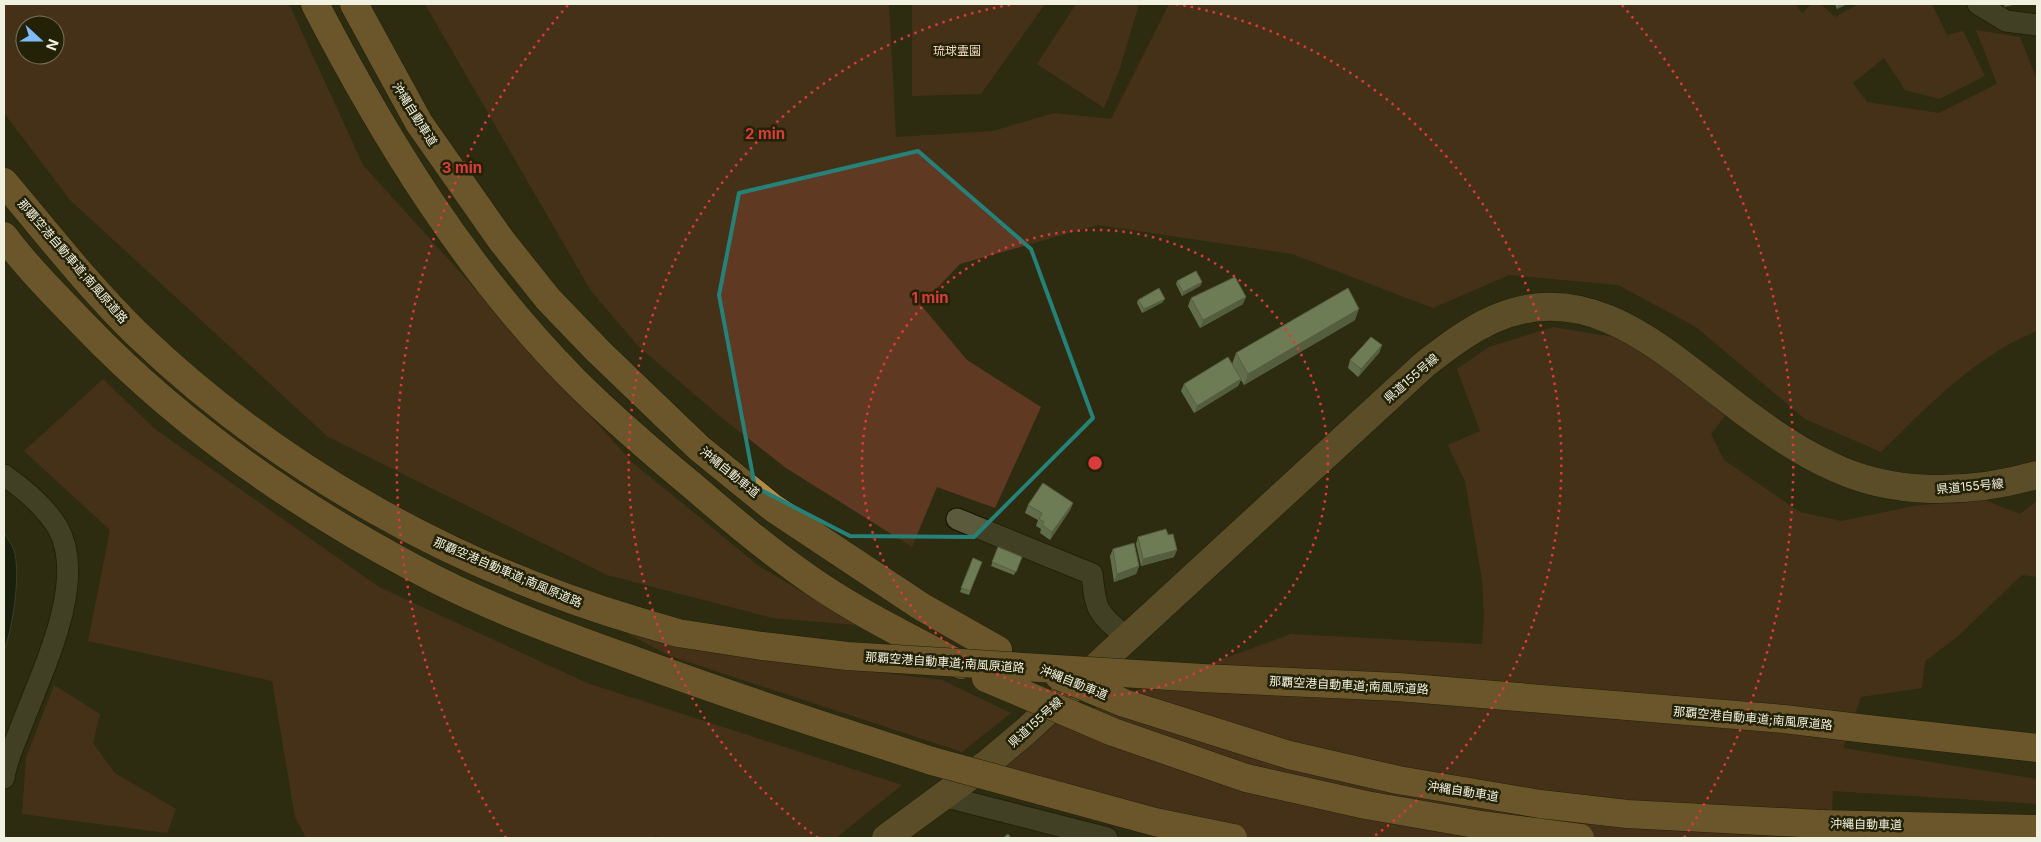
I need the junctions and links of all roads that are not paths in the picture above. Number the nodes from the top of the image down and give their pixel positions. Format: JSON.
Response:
{"nodes":[{"id":1,"x":315,"y":4,"type":"edge"},
{"id":2,"x":354,"y":4,"type":"edge"},
{"id":3,"x":1978,"y":4,"type":"edge"},
{"id":4,"x":2037,"y":25,"type":"edge"},
{"id":5,"x":4,"y":182,"type":"edge"},
{"id":6,"x":4,"y":236,"type":"edge"},
{"id":7,"x":4,"y":475,"type":"edge"},
{"id":8,"x":2037,"y":475,"type":"edge"},
{"id":9,"x":957,"y":519,"type":"dead end"},
{"id":10,"x":1126,"y":637,"type":"junction"},
{"id":11,"x":2037,"y":748,"type":"edge"},
{"id":12,"x":4,"y":778,"type":"edge"},
{"id":13,"x":943,"y":796,"type":"junction"},
{"id":14,"x":2037,"y":829,"type":"edge"},
{"id":15,"x":1059,"y":832,"type":"edge"},
{"id":16,"x":886,"y":838,"type":"edge"},
{"id":17,"x":1107,"y":838,"type":"edge"},
{"id":18,"x":1232,"y":838,"type":"edge"},
{"id":19,"x":1580,"y":838,"type":"edge"}],
"edges":[{"from":1,"to":19,"type":"highway","bridge":true},
{"from":2,"to":14,"type":"highway","name":"沖縄自動車道","bridge":true},
{"from":3,"to":4,"type":"street"},
{"from":5,"to":11,"type":"highway","name":"那覇空港自動車道;南風原道路","bridge":true},
{"from":6,"to":18,"type":"highway","bridge":true},
{"from":7,"to":12,"type":"street"},
{"from":8,"to":10,"type":"main road","name":"県道155号線"},
{"from":9,"to":10,"type":"street"},
{"from":10,"to":13,"type":"main road","name":"県道155号線"},
{"from":13,"to":15,"type":"street"},
{"from":13,"to":16,"type":"main road","name":"県道155号線"},
{"from":15,"to":17,"type":"street"}]}
